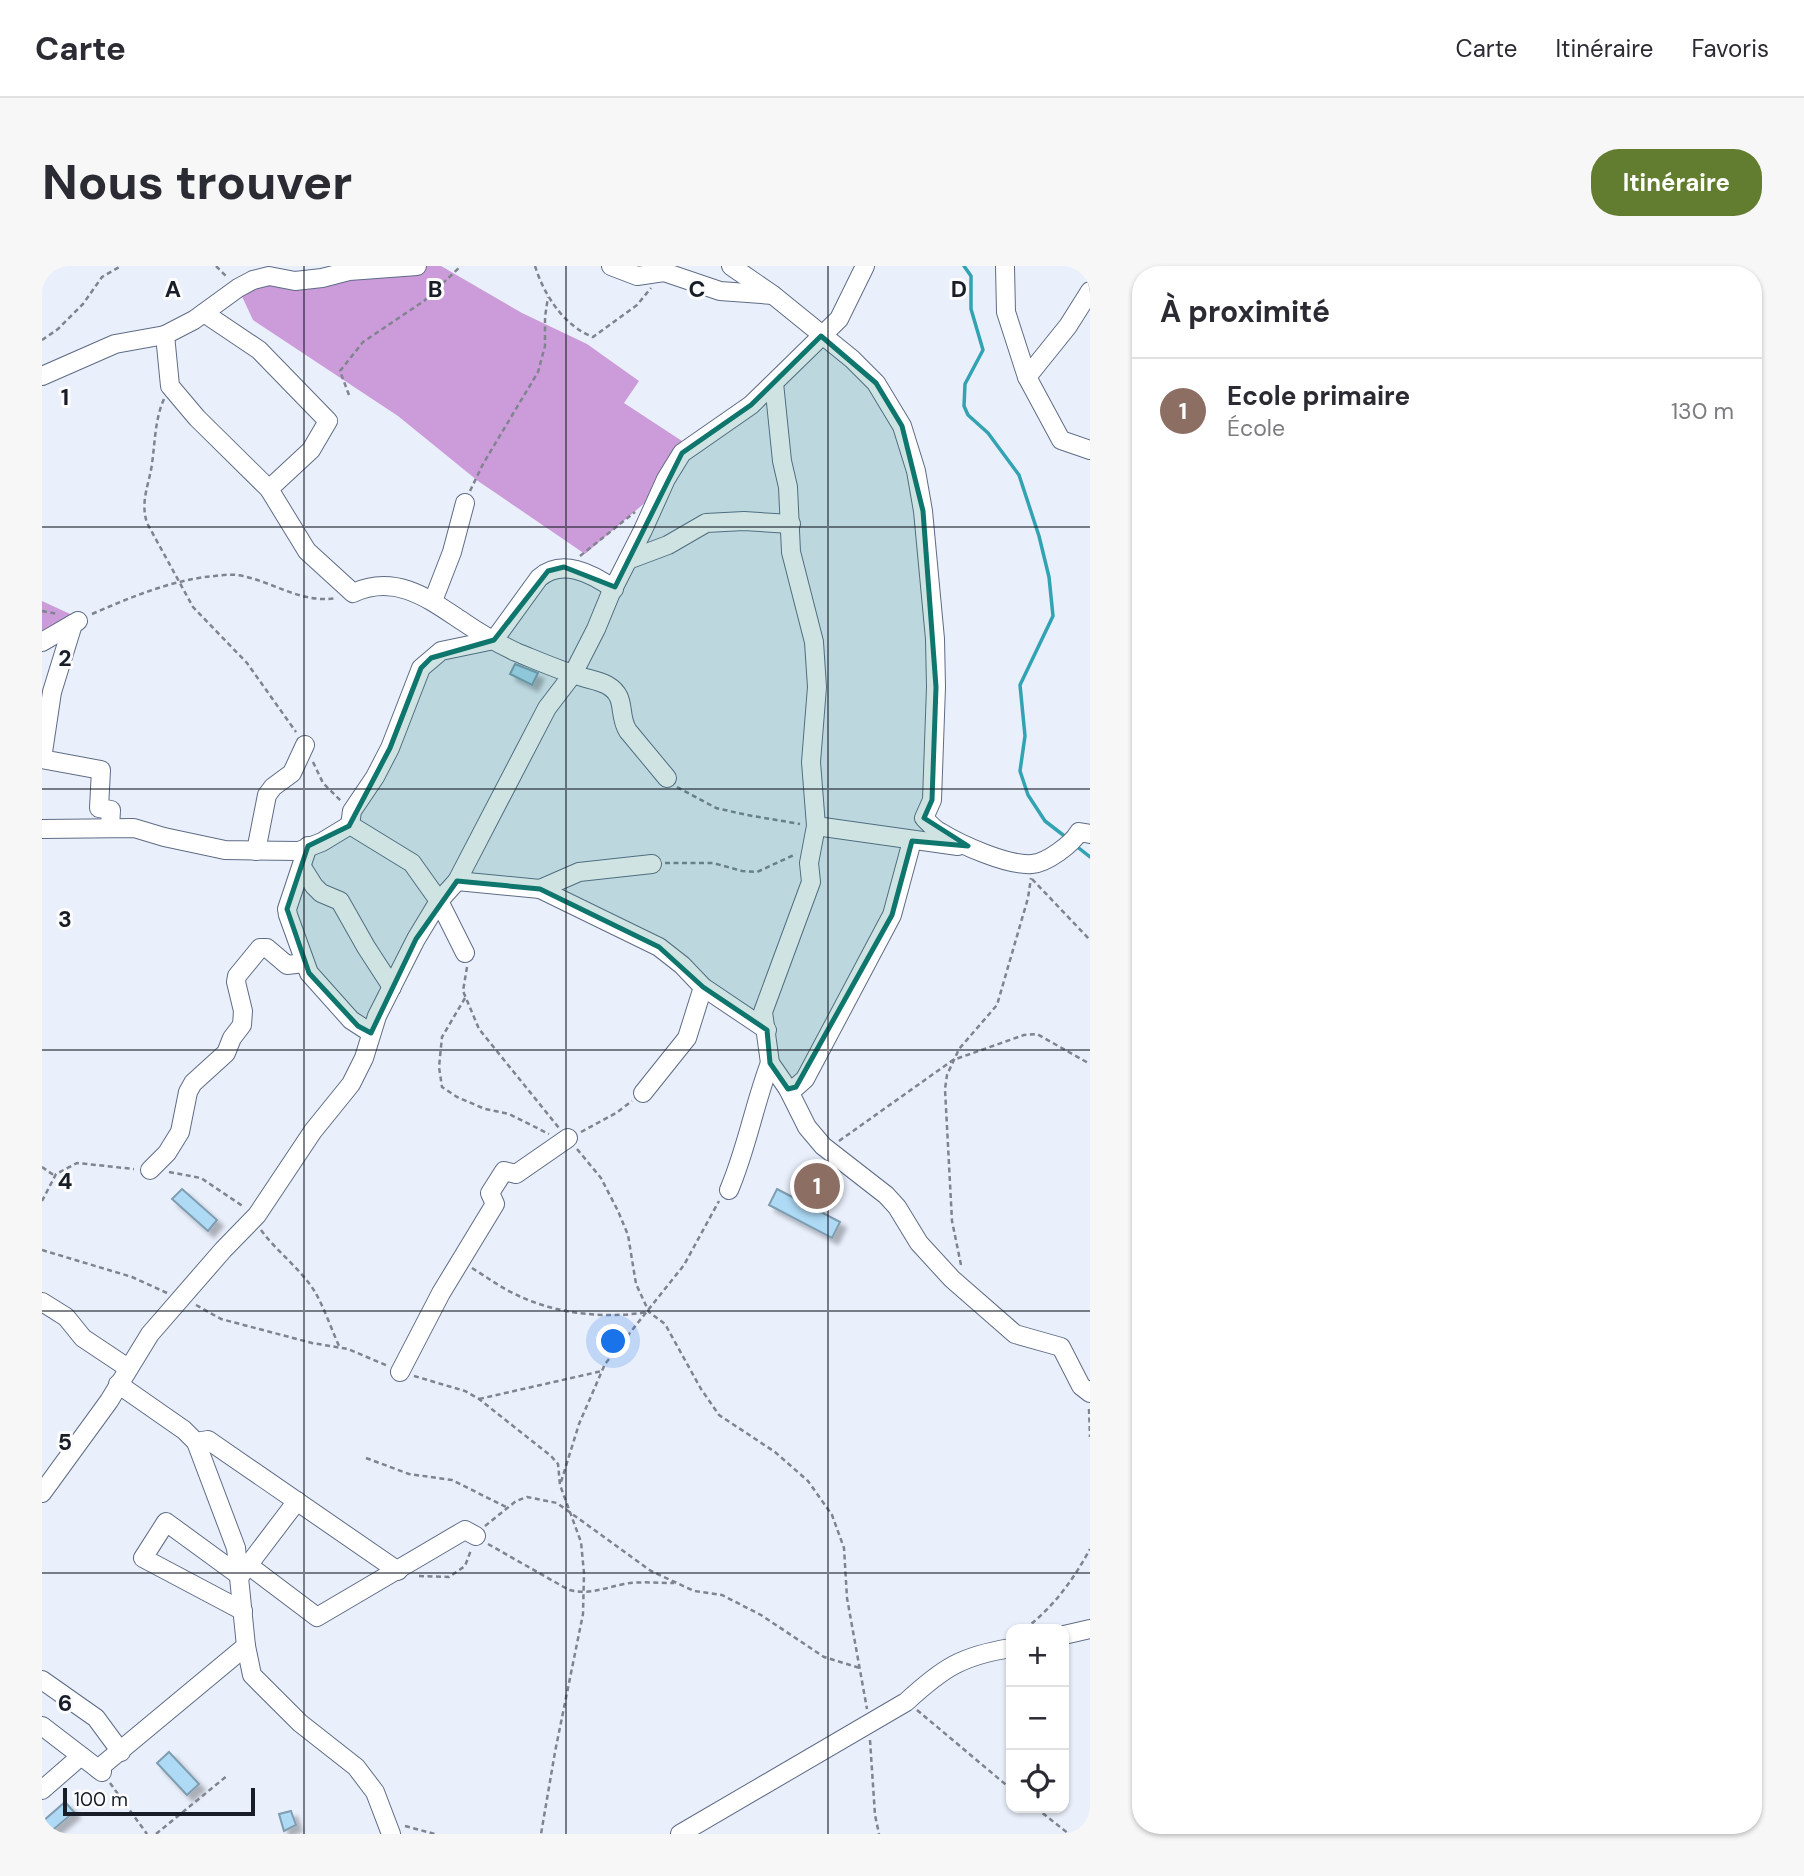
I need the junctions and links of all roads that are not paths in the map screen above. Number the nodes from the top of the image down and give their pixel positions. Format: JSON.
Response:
{"nodes":[{"id":1,"x":408,"y":266,"type":"edge"},
{"id":2,"x":417,"y":266,"type":"edge"},
{"id":3,"x":611,"y":266,"type":"edge"},
{"id":4,"x":731,"y":266,"type":"edge"},
{"id":5,"x":865,"y":266,"type":"edge"},
{"id":6,"x":1005,"y":266,"type":"edge"},
{"id":7,"x":351,"y":269,"type":"edge"},
{"id":8,"x":1090,"y":290,"type":"edge"},
{"id":9,"x":773,"y":295,"type":"junction"},
{"id":10,"x":1085,"y":310,"type":"edge"},
{"id":11,"x":204,"y":313,"type":"junction"},
{"id":12,"x":165,"y":335,"type":"junction"},
{"id":13,"x":821,"y":336,"type":"junction"},
{"id":14,"x":42,"y":376,"type":"edge"},
{"id":15,"x":1027,"y":377,"type":"junction"},
{"id":16,"x":774,"y":383,"type":"junction"},
{"id":17,"x":1090,"y":450,"type":"edge"},
{"id":18,"x":269,"y":489,"type":"junction"},
{"id":19,"x":465,"y":503,"type":"road end"},
{"id":20,"x":791,"y":524,"type":"junction"},
{"id":21,"x":628,"y":560,"type":"junction"},
{"id":22,"x":614,"y":589,"type":"junction"},
{"id":23,"x":433,"y":601,"type":"junction"},
{"id":24,"x":494,"y":640,"type":"junction"},
{"id":25,"x":42,"y":642,"type":"edge"},
{"id":26,"x":573,"y":674,"type":"junction"},
{"id":27,"x":305,"y":745,"type":"road end"},
{"id":28,"x":667,"y":778,"type":"road end"},
{"id":29,"x":351,"y":818,"type":"junction"},
{"id":30,"x":816,"y":826,"type":"junction"},
{"id":31,"x":110,"y":828,"type":"junction"},
{"id":32,"x":42,"y":829,"type":"edge"},
{"id":33,"x":1090,"y":834,"type":"edge"},
{"id":34,"x":912,"y":841,"type":"junction"},
{"id":35,"x":308,"y":846,"type":"junction"},
{"id":36,"x":968,"y":846,"type":"junction"},
{"id":37,"x":256,"y":851,"type":"junction"},
{"id":38,"x":652,"y":864,"type":"road end"},
{"id":39,"x":302,"y":867,"type":"junction"},
{"id":40,"x":457,"y":881,"type":"junction"},
{"id":41,"x":540,"y":889,"type":"junction"},
{"id":42,"x":439,"y":901,"type":"junction"},
{"id":43,"x":465,"y":953,"type":"road end"},
{"id":44,"x":305,"y":963,"type":"junction"},
{"id":45,"x":392,"y":987,"type":"junction"},
{"id":46,"x":704,"y":988,"type":"junction"},
{"id":47,"x":767,"y":1030,"type":"junction"},
{"id":48,"x":372,"y":1033,"type":"junction"},
{"id":49,"x":770,"y":1063,"type":"junction"},
{"id":50,"x":788,"y":1089,"type":"junction"},
{"id":51,"x":643,"y":1093,"type":"road end"},
{"id":52,"x":568,"y":1138,"type":"road end"},
{"id":53,"x":150,"y":1170,"type":"road end"},
{"id":54,"x":729,"y":1190,"type":"road end"},
{"id":55,"x":42,"y":1301,"type":"edge"},
{"id":56,"x":128,"y":1368,"type":"junction"},
{"id":57,"x":400,"y":1372,"type":"road end"},
{"id":58,"x":118,"y":1384,"type":"junction"},
{"id":59,"x":1086,"y":1390,"type":"edge"},
{"id":60,"x":196,"y":1442,"type":"junction"},
{"id":61,"x":42,"y":1493,"type":"edge"},
{"id":62,"x":297,"y":1501,"type":"junction"},
{"id":63,"x":476,"y":1536,"type":"road end"},
{"id":64,"x":244,"y":1571,"type":"junction"},
{"id":65,"x":398,"y":1571,"type":"junction"},
{"id":66,"x":243,"y":1611,"type":"junction"},
{"id":67,"x":1090,"y":1629,"type":"edge"},
{"id":68,"x":1069,"y":1634,"type":"edge"},
{"id":69,"x":246,"y":1646,"type":"junction"},
{"id":70,"x":1006,"y":1649,"type":"edge"},
{"id":71,"x":42,"y":1680,"type":"edge"},
{"id":72,"x":42,"y":1726,"type":"edge"},
{"id":73,"x":121,"y":1752,"type":"junction"},
{"id":74,"x":82,"y":1756,"type":"junction"},
{"id":75,"x":42,"y":1790,"type":"edge"},
{"id":76,"x":391,"y":1834,"type":"edge"},
{"id":77,"x":680,"y":1834,"type":"edge"}],
"edges":[{"from":1,"to":2,"type":"street"},
{"from":1,"to":7,"type":"street"},
{"from":3,"to":9,"type":"street"},
{"from":4,"to":9,"type":"street"},
{"from":5,"to":13,"type":"street"},
{"from":6,"to":15,"type":"street"},
{"from":7,"to":11,"type":"street"},
{"from":8,"to":10,"type":"street"},
{"from":9,"to":13,"type":"street"},
{"from":10,"to":15,"type":"street"},
{"from":11,"to":12,"type":"street"},
{"from":11,"to":18,"type":"street"},
{"from":12,"to":14,"type":"street"},
{"from":12,"to":18,"type":"street"},
{"from":13,"to":16,"type":"street"},
{"from":13,"to":36,"type":"street"},
{"from":15,"to":17,"type":"street"},
{"from":16,"to":20,"type":"street"},
{"from":16,"to":21,"type":"street"},
{"from":18,"to":23,"type":"street"},
{"from":19,"to":23,"type":"street"},
{"from":20,"to":21,"type":"street"},
{"from":20,"to":30,"type":"street"},
{"from":21,"to":22,"type":"street"},
{"from":22,"to":24,"type":"street"},
{"from":22,"to":26,"type":"street"},
{"from":23,"to":24,"type":"street"},
{"from":24,"to":26,"type":"street"},
{"from":24,"to":29,"type":"street"},
{"from":25,"to":31,"type":"street"},
{"from":26,"to":28,"type":"street"},
{"from":26,"to":40,"type":"street"},
{"from":27,"to":37,"type":"street"},
{"from":29,"to":35,"type":"street"},
{"from":29,"to":42,"type":"street"},
{"from":30,"to":34,"type":"street"},
{"from":30,"to":47,"type":"street"},
{"from":31,"to":32,"type":"street"},
{"from":31,"to":37,"type":"street"},
{"from":33,"to":36,"type":"street"},
{"from":34,"to":36,"type":"street"},
{"from":34,"to":50,"type":"street"},
{"from":35,"to":37,"type":"street"},
{"from":35,"to":39,"type":"street"},
{"from":38,"to":41,"type":"street"},
{"from":39,"to":44,"type":"street"},
{"from":39,"to":45,"type":"street"},
{"from":40,"to":41,"type":"street"},
{"from":40,"to":42,"type":"street"},
{"from":41,"to":46,"type":"street"},
{"from":42,"to":43,"type":"street"},
{"from":42,"to":45,"type":"street"},
{"from":44,"to":48,"type":"street"},
{"from":44,"to":53,"type":"street"},
{"from":45,"to":48,"type":"street"},
{"from":46,"to":47,"type":"street"},
{"from":46,"to":51,"type":"street"},
{"from":47,"to":49,"type":"street"},
{"from":48,"to":56,"type":"street"},
{"from":49,"to":50,"type":"street"},
{"from":49,"to":54,"type":"street"},
{"from":50,"to":59,"type":"street"},
{"from":52,"to":57,"type":"street"},
{"from":55,"to":56,"type":"street"},
{"from":56,"to":58,"type":"street"},
{"from":58,"to":60,"type":"street"},
{"from":58,"to":61,"type":"street"},
{"from":60,"to":62,"type":"street"},
{"from":60,"to":64,"type":"street"},
{"from":62,"to":64,"type":"street"},
{"from":62,"to":65,"type":"street"},
{"from":63,"to":65,"type":"street"},
{"from":64,"to":65,"type":"street"},
{"from":64,"to":66,"type":"street"},
{"from":64,"to":66,"type":"street"},
{"from":66,"to":69,"type":"street"},
{"from":67,"to":68,"type":"street"},
{"from":69,"to":73,"type":"street"},
{"from":69,"to":76,"type":"street"},
{"from":70,"to":77,"type":"street"},
{"from":71,"to":73,"type":"street"},
{"from":72,"to":74,"type":"street"},
{"from":73,"to":74,"type":"street"},
{"from":74,"to":75,"type":"street"}]}
